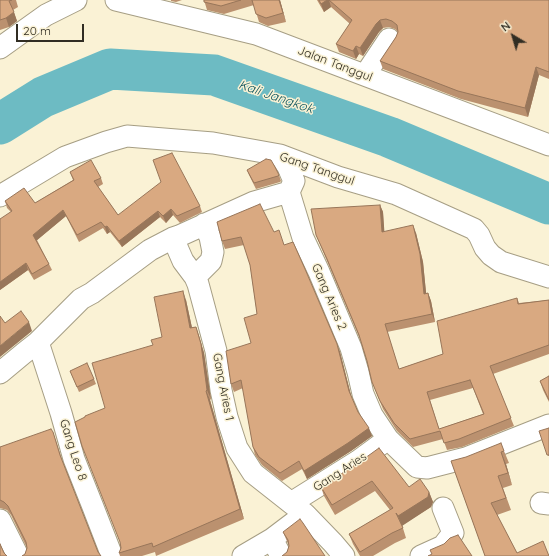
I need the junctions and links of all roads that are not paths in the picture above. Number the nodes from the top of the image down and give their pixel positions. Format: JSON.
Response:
{"nodes":[{"id":1,"x":76,"y":0,"type":"edge"},
{"id":2,"x":116,"y":0,"type":"edge"},
{"id":3,"x":389,"y":38,"type":"dead end"},
{"id":4,"x":0,"y":48,"type":"edge"},
{"id":5,"x":365,"y":76,"type":"junction"},
{"id":6,"x":549,"y":145,"type":"edge"},
{"id":7,"x":288,"y":174,"type":"junction"},
{"id":8,"x":0,"y":196,"type":"edge"},
{"id":9,"x":204,"y":224,"type":"junction"},
{"id":10,"x":173,"y":238,"type":"junction"},
{"id":11,"x":195,"y":277,"type":"junction"},
{"id":12,"x":549,"y":277,"type":"edge"},
{"id":13,"x":38,"y":342,"type":"junction"},
{"id":14,"x":0,"y":373,"type":"edge"},
{"id":15,"x":549,"y":425,"type":"edge"},
{"id":16,"x":388,"y":439,"type":"junction"},
{"id":17,"x":298,"y":508,"type":"junction"},
{"id":18,"x":443,"y":508,"type":"dead end"},
{"id":19,"x":0,"y":520,"type":"edge"},
{"id":20,"x":276,"y":547,"type":"edge"},
{"id":21,"x":18,"y":556,"type":"edge"},
{"id":22,"x":112,"y":556,"type":"edge"},
{"id":23,"x":243,"y":556,"type":"edge"},
{"id":24,"x":344,"y":556,"type":"edge"},
{"id":25,"x":421,"y":556,"type":"edge"}],
"edges":[{"from":1,"to":4,"type":"street"},
{"from":2,"to":5,"type":"street","name":"Jalan Tanggul"},
{"from":3,"to":5,"type":"street"},
{"from":5,"to":6,"type":"street","name":"Jalan Tanggul"},
{"from":7,"to":8,"type":"street","name":"Gang Tanggul"},
{"from":7,"to":9,"type":"street"},
{"from":7,"to":12,"type":"street","name":"Gang Tanggul"},
{"from":7,"to":16,"type":"street","name":"Gang Aries 2"},
{"from":9,"to":10,"type":"street"},
{"from":9,"to":11,"type":"street"},
{"from":10,"to":11,"type":"street","name":"Gang Aries 1"},
{"from":10,"to":13,"type":"street"},
{"from":11,"to":17,"type":"street","name":"Gang Aries 1"},
{"from":13,"to":14,"type":"street"},
{"from":13,"to":22,"type":"street","name":"Gang Leo 8"},
{"from":15,"to":16,"type":"street","name":"Gang Aries 2"},
{"from":16,"to":17,"type":"street","name":"Gang Aries"},
{"from":17,"to":20,"type":"street","name":"Gang Aries"},
{"from":17,"to":24,"type":"street"},
{"from":18,"to":25,"type":"street"},
{"from":19,"to":21,"type":"street"},
{"from":20,"to":23,"type":"street","name":"Gang Aries"}]}
